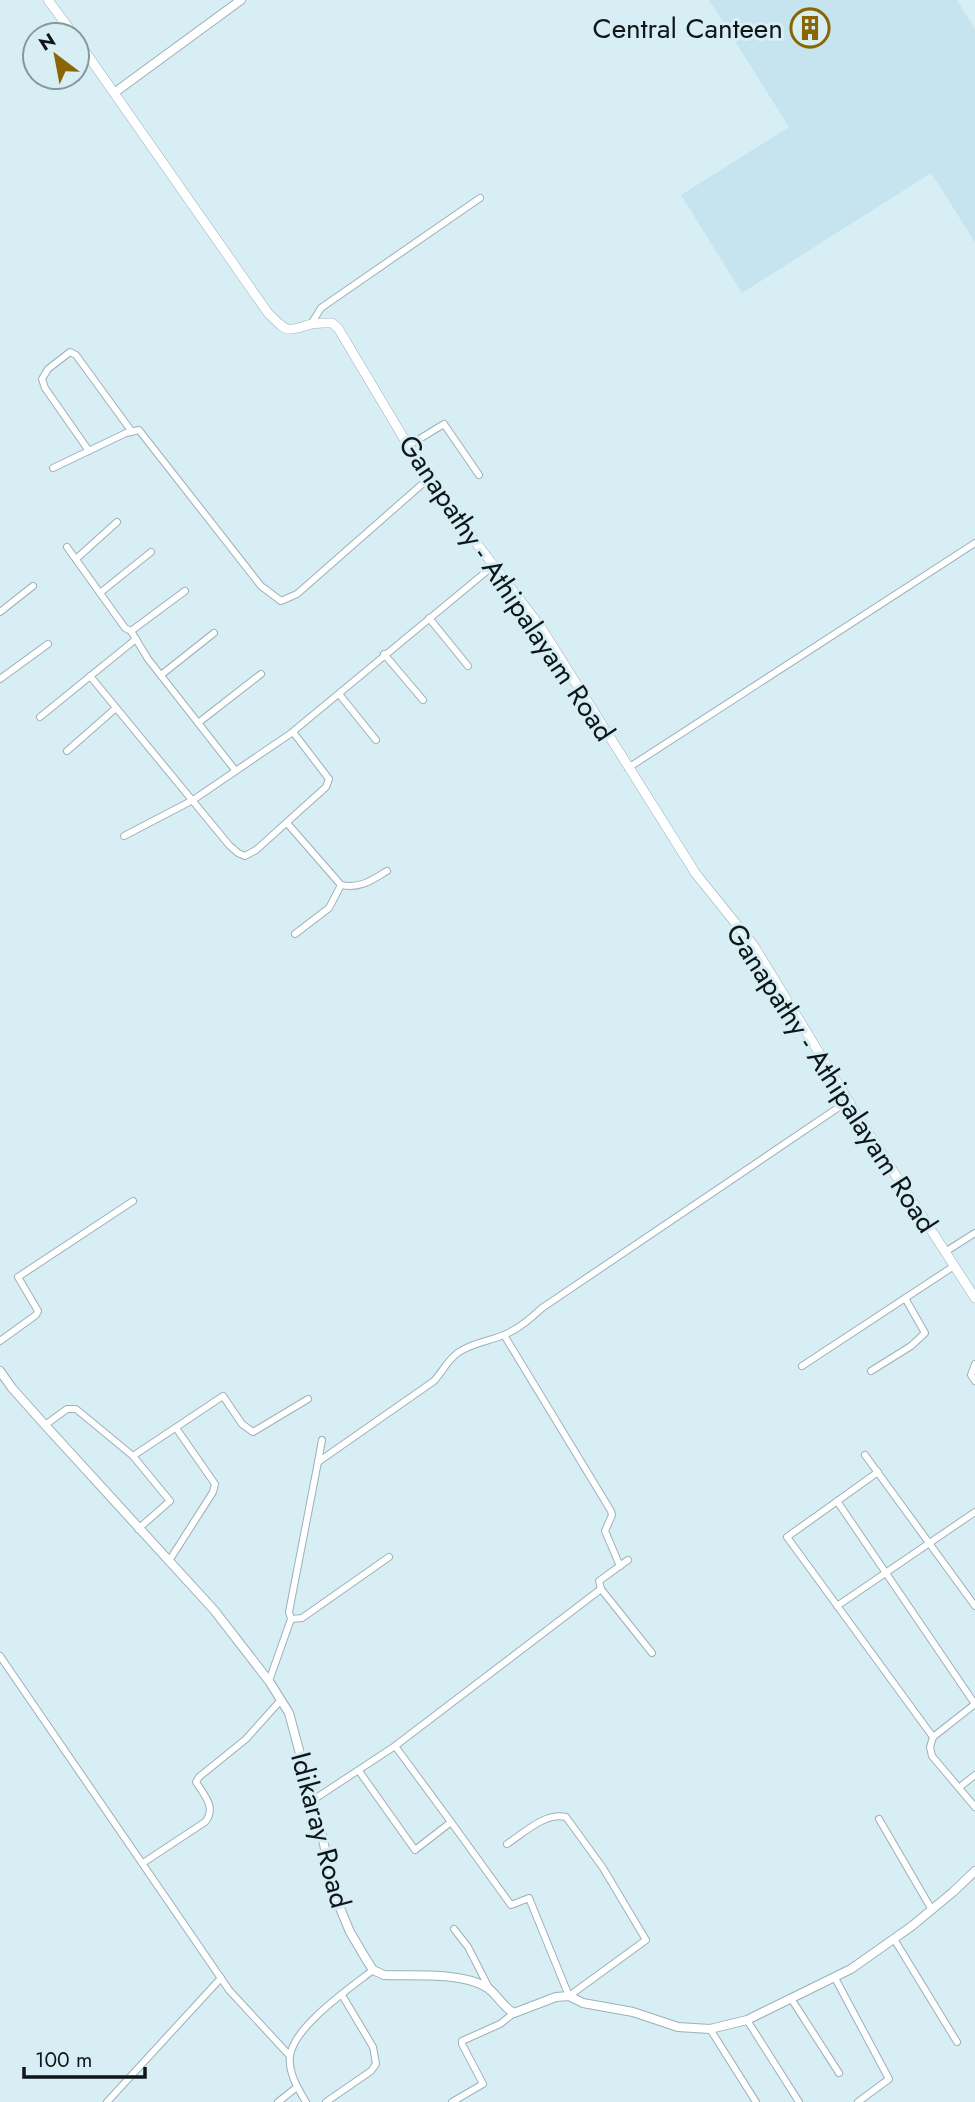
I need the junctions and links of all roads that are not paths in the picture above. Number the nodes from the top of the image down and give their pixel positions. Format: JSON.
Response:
{"nodes":[{"id":1,"x":48,"y":0,"type":"edge"},
{"id":2,"x":241,"y":0,"type":"edge"},
{"id":3,"x":64,"y":21,"type":"edge"},
{"id":4,"x":91,"y":60,"type":"edge"},
{"id":5,"x":114,"y":93,"type":"junction"},
{"id":6,"x":480,"y":198,"type":"dead end"},
{"id":7,"x":311,"y":324,"type":"junction"},
{"id":8,"x":132,"y":432,"type":"junction"},
{"id":9,"x":408,"y":446,"type":"junction"},
{"id":10,"x":89,"y":451,"type":"junction"},
{"id":11,"x":53,"y":468,"type":"dead end"},
{"id":12,"x":479,"y":475,"type":"dead end"},
{"id":13,"x":428,"y":479,"type":"junction"},
{"id":14,"x":117,"y":522,"type":"dead end"},
{"id":15,"x":975,"y":543,"type":"edge"},
{"id":16,"x":67,"y":547,"type":"dead end"},
{"id":17,"x":151,"y":552,"type":"dead end"},
{"id":18,"x":76,"y":559,"type":"junction"},
{"id":19,"x":493,"y":566,"type":"junction"},
{"id":20,"x":33,"y":586,"type":"dead end"},
{"id":21,"x":185,"y":591,"type":"dead end"},
{"id":22,"x":100,"y":593,"type":"junction"},
{"id":23,"x":0,"y":612,"type":"edge"},
{"id":24,"x":429,"y":618,"type":"junction"},
{"id":25,"x":131,"y":631,"type":"junction"},
{"id":26,"x":214,"y":633,"type":"dead end"},
{"id":27,"x":136,"y":639,"type":"junction"},
{"id":28,"x":48,"y":644,"type":"dead end"},
{"id":29,"x":384,"y":654,"type":"junction"},
{"id":30,"x":468,"y":666,"type":"dead end"},
{"id":31,"x":261,"y":674,"type":"dead end"},
{"id":32,"x":161,"y":675,"type":"junction"},
{"id":33,"x":90,"y":676,"type":"junction"},
{"id":34,"x":0,"y":679,"type":"edge"},
{"id":35,"x":339,"y":694,"type":"junction"},
{"id":36,"x":423,"y":700,"type":"dead end"},
{"id":37,"x":116,"y":708,"type":"junction"},
{"id":38,"x":40,"y":717,"type":"dead end"},
{"id":39,"x":198,"y":723,"type":"junction"},
{"id":40,"x":293,"y":732,"type":"junction"},
{"id":41,"x":376,"y":740,"type":"dead end"},
{"id":42,"x":67,"y":751,"type":"dead end"},
{"id":43,"x":628,"y":768,"type":"junction"},
{"id":44,"x":235,"y":770,"type":"junction"},
{"id":45,"x":193,"y":800,"type":"junction"},
{"id":46,"x":287,"y":824,"type":"junction"},
{"id":47,"x":124,"y":836,"type":"dead end"},
{"id":48,"x":387,"y":871,"type":"dead end"},
{"id":49,"x":341,"y":886,"type":"junction"},
{"id":50,"x":295,"y":934,"type":"dead end"},
{"id":51,"x":848,"y":1101,"type":"junction"},
{"id":52,"x":133,"y":1201,"type":"dead end"},
{"id":53,"x":975,"y":1233,"type":"edge"},
{"id":54,"x":945,"y":1252,"type":"junction"},
{"id":55,"x":954,"y":1266,"type":"junction"},
{"id":56,"x":905,"y":1298,"type":"junction"},
{"id":57,"x":975,"y":1298,"type":"edge"},
{"id":58,"x":504,"y":1335,"type":"junction"},
{"id":59,"x":0,"y":1341,"type":"edge"},
{"id":60,"x":975,"y":1364,"type":"edge"},
{"id":61,"x":802,"y":1366,"type":"dead end"},
{"id":62,"x":0,"y":1371,"type":"edge"},
{"id":63,"x":871,"y":1371,"type":"dead end"},
{"id":64,"x":975,"y":1381,"type":"edge"},
{"id":65,"x":308,"y":1399,"type":"dead end"},
{"id":66,"x":45,"y":1425,"type":"junction"},
{"id":67,"x":176,"y":1429,"type":"junction"},
{"id":68,"x":322,"y":1440,"type":"dead end"},
{"id":69,"x":865,"y":1455,"type":"dead end"},
{"id":70,"x":133,"y":1456,"type":"junction"},
{"id":71,"x":318,"y":1462,"type":"junction"},
{"id":72,"x":878,"y":1472,"type":"junction"},
{"id":73,"x":837,"y":1501,"type":"junction"},
{"id":74,"x":975,"y":1512,"type":"edge"},
{"id":75,"x":138,"y":1528,"type":"junction"},
{"id":76,"x":929,"y":1544,"type":"junction"},
{"id":77,"x":389,"y":1557,"type":"dead end"},
{"id":78,"x":628,"y":1560,"type":"dead end"},
{"id":79,"x":169,"y":1561,"type":"junction"},
{"id":80,"x":620,"y":1566,"type":"junction"},
{"id":81,"x":886,"y":1573,"type":"junction"},
{"id":82,"x":601,"y":1589,"type":"junction"},
{"id":83,"x":837,"y":1606,"type":"junction"},
{"id":84,"x":975,"y":1606,"type":"edge"},
{"id":85,"x":291,"y":1619,"type":"junction"},
{"id":86,"x":652,"y":1653,"type":"dead end"},
{"id":87,"x":0,"y":1656,"type":"edge"},
{"id":88,"x":269,"y":1681,"type":"junction"},
{"id":89,"x":281,"y":1700,"type":"junction"},
{"id":90,"x":975,"y":1704,"type":"edge"},
{"id":91,"x":933,"y":1737,"type":"junction"},
{"id":92,"x":396,"y":1746,"type":"junction"},
{"id":93,"x":359,"y":1771,"type":"junction"},
{"id":94,"x":975,"y":1775,"type":"edge"},
{"id":95,"x":960,"y":1787,"type":"junction"},
{"id":96,"x":313,"y":1800,"type":"junction"},
{"id":97,"x":975,"y":1807,"type":"edge"},
{"id":98,"x":879,"y":1819,"type":"dead end"},
{"id":99,"x":451,"y":1822,"type":"junction"},
{"id":100,"x":507,"y":1844,"type":"dead end"},
{"id":101,"x":143,"y":1863,"type":"junction"},
{"id":102,"x":975,"y":1871,"type":"edge"},
{"id":103,"x":932,"y":1910,"type":"junction"},
{"id":104,"x":454,"y":1929,"type":"dead end"},
{"id":105,"x":894,"y":1939,"type":"junction"},
{"id":106,"x":373,"y":1970,"type":"junction"},
{"id":107,"x":221,"y":1978,"type":"junction"},
{"id":108,"x":835,"y":1978,"type":"junction"},
{"id":109,"x":489,"y":1988,"type":"junction"},
{"id":110,"x":342,"y":1995,"type":"junction"},
{"id":111,"x":569,"y":1996,"type":"junction"},
{"id":112,"x":792,"y":2000,"type":"junction"},
{"id":113,"x":514,"y":2013,"type":"junction"},
{"id":114,"x":747,"y":2020,"type":"junction"},
{"id":115,"x":710,"y":2029,"type":"junction"},
{"id":116,"x":957,"y":2042,"type":"dead end"},
{"id":117,"x":290,"y":2056,"type":"junction"},
{"id":118,"x":839,"y":2073,"type":"dead end"},
{"id":119,"x":297,"y":2087,"type":"junction"},
{"id":120,"x":107,"y":2102,"type":"edge"},
{"id":121,"x":278,"y":2102,"type":"edge"},
{"id":122,"x":306,"y":2102,"type":"edge"},
{"id":123,"x":326,"y":2102,"type":"edge"},
{"id":124,"x":452,"y":2102,"type":"edge"},
{"id":125,"x":756,"y":2102,"type":"edge"},
{"id":126,"x":799,"y":2102,"type":"edge"},
{"id":127,"x":858,"y":2102,"type":"edge"}],
"edges":[{"from":1,"to":3,"type":"main road"},
{"from":2,"to":5,"type":"street"},
{"from":4,"to":5,"type":"main road","name":"Ganapathy - Athipalayam Road"},
{"from":5,"to":7,"type":"main road","name":"Ganapathy - Athipalayam Road"},
{"from":6,"to":7,"type":"street"},
{"from":7,"to":9,"type":"main road","name":"Ganapathy - Athipalayam Road"},
{"from":8,"to":10,"type":"street"},
{"from":8,"to":10,"type":"street"},
{"from":8,"to":13,"type":"street"},
{"from":9,"to":12,"type":"street"},
{"from":9,"to":13,"type":"main road","name":"Ganapathy - Athipalayam Road"},
{"from":10,"to":11,"type":"street"},
{"from":13,"to":19,"type":"main road","name":"Ganapathy - Athipalayam Road"},
{"from":14,"to":18,"type":"street"},
{"from":15,"to":43,"type":"street"},
{"from":16,"to":18,"type":"street"},
{"from":17,"to":22,"type":"street"},
{"from":18,"to":22,"type":"street"},
{"from":19,"to":24,"type":"street"},
{"from":19,"to":43,"type":"main road","name":"Ganapathy - Athipalayam Road"},
{"from":20,"to":23,"type":"street"},
{"from":21,"to":25,"type":"street"},
{"from":22,"to":25,"type":"street"},
{"from":24,"to":29,"type":"street"},
{"from":24,"to":30,"type":"street"},
{"from":25,"to":27,"type":"street"},
{"from":26,"to":32,"type":"street"},
{"from":27,"to":32,"type":"street"},
{"from":27,"to":33,"type":"street"},
{"from":28,"to":34,"type":"street"},
{"from":29,"to":35,"type":"street"},
{"from":29,"to":36,"type":"street"},
{"from":31,"to":39,"type":"street"},
{"from":32,"to":39,"type":"street"},
{"from":33,"to":37,"type":"street"},
{"from":33,"to":38,"type":"street"},
{"from":35,"to":40,"type":"street"},
{"from":35,"to":41,"type":"street"},
{"from":37,"to":42,"type":"street"},
{"from":37,"to":45,"type":"street"},
{"from":39,"to":44,"type":"street"},
{"from":40,"to":44,"type":"street"},
{"from":40,"to":46,"type":"street"},
{"from":43,"to":51,"type":"main road","name":"Ganapathy - Athipalayam Road"},
{"from":44,"to":45,"type":"street"},
{"from":45,"to":46,"type":"street"},
{"from":45,"to":47,"type":"street"},
{"from":46,"to":49,"type":"street"},
{"from":48,"to":49,"type":"street"},
{"from":49,"to":50,"type":"street"},
{"from":51,"to":54,"type":"main road","name":"Ganapathy - Athipalayam Road"},
{"from":51,"to":58,"type":"street"},
{"from":52,"to":59,"type":"street"},
{"from":53,"to":54,"type":"street"},
{"from":54,"to":55,"type":"main road","name":"Ganapathy - Athipalayam Road"},
{"from":55,"to":56,"type":"street"},
{"from":55,"to":57,"type":"main road","name":"Ganapathy - Athipalayam Road"},
{"from":56,"to":61,"type":"street"},
{"from":56,"to":63,"type":"street"},
{"from":58,"to":71,"type":"street"},
{"from":58,"to":80,"type":"street"},
{"from":60,"to":64,"type":"street"},
{"from":62,"to":66,"type":"street","name":"Idikaray Road"},
{"from":65,"to":67,"type":"street"},
{"from":66,"to":70,"type":"street"},
{"from":66,"to":75,"type":"street","name":"Idikaray Road"},
{"from":67,"to":70,"type":"street"},
{"from":67,"to":79,"type":"street"},
{"from":68,"to":71,"type":"street"},
{"from":69,"to":72,"type":"street"},
{"from":70,"to":75,"type":"street"},
{"from":71,"to":85,"type":"street"},
{"from":72,"to":73,"type":"street"},
{"from":72,"to":76,"type":"street"},
{"from":73,"to":81,"type":"street"},
{"from":73,"to":83,"type":"street"},
{"from":74,"to":76,"type":"street"},
{"from":75,"to":79,"type":"street","name":"Idikaray Road"},
{"from":76,"to":81,"type":"street"},
{"from":76,"to":84,"type":"street"},
{"from":77,"to":85,"type":"street"},
{"from":78,"to":80,"type":"street"},
{"from":79,"to":88,"type":"street","name":"Idikaray Road"},
{"from":80,"to":82,"type":"street"},
{"from":81,"to":83,"type":"street"},
{"from":81,"to":90,"type":"street"},
{"from":82,"to":86,"type":"street"},
{"from":82,"to":92,"type":"street"},
{"from":83,"to":91,"type":"street"},
{"from":85,"to":88,"type":"street"},
{"from":87,"to":101,"type":"street"},
{"from":88,"to":89,"type":"street","name":"Idikaray Road"},
{"from":89,"to":96,"type":"street","name":"Idikaray Road"},
{"from":89,"to":101,"type":"street"},
{"from":90,"to":91,"type":"street"},
{"from":91,"to":95,"type":"street"},
{"from":92,"to":93,"type":"street"},
{"from":92,"to":99,"type":"street"},
{"from":93,"to":96,"type":"street"},
{"from":93,"to":99,"type":"street"},
{"from":94,"to":95,"type":"street"},
{"from":95,"to":97,"type":"street"},
{"from":96,"to":106,"type":"street","name":"Idikaray Road"},
{"from":98,"to":103,"type":"street"},
{"from":99,"to":111,"type":"street"},
{"from":100,"to":111,"type":"street"},
{"from":101,"to":107,"type":"street"},
{"from":102,"to":103,"type":"street"},
{"from":103,"to":105,"type":"street"},
{"from":104,"to":109,"type":"street"},
{"from":105,"to":108,"type":"street"},
{"from":105,"to":116,"type":"street"},
{"from":106,"to":109,"type":"street"},
{"from":106,"to":110,"type":"street"},
{"from":107,"to":117,"type":"street"},
{"from":107,"to":120,"type":"street"},
{"from":108,"to":112,"type":"street"},
{"from":108,"to":127,"type":"street"},
{"from":109,"to":113,"type":"street"},
{"from":110,"to":117,"type":"street"},
{"from":110,"to":123,"type":"street"},
{"from":111,"to":113,"type":"street"},
{"from":111,"to":115,"type":"street"},
{"from":112,"to":114,"type":"street"},
{"from":112,"to":118,"type":"street"},
{"from":113,"to":124,"type":"street"},
{"from":114,"to":115,"type":"street"},
{"from":114,"to":126,"type":"street"},
{"from":115,"to":125,"type":"street"},
{"from":117,"to":119,"type":"street"},
{"from":119,"to":121,"type":"street"},
{"from":119,"to":122,"type":"street"}]}
